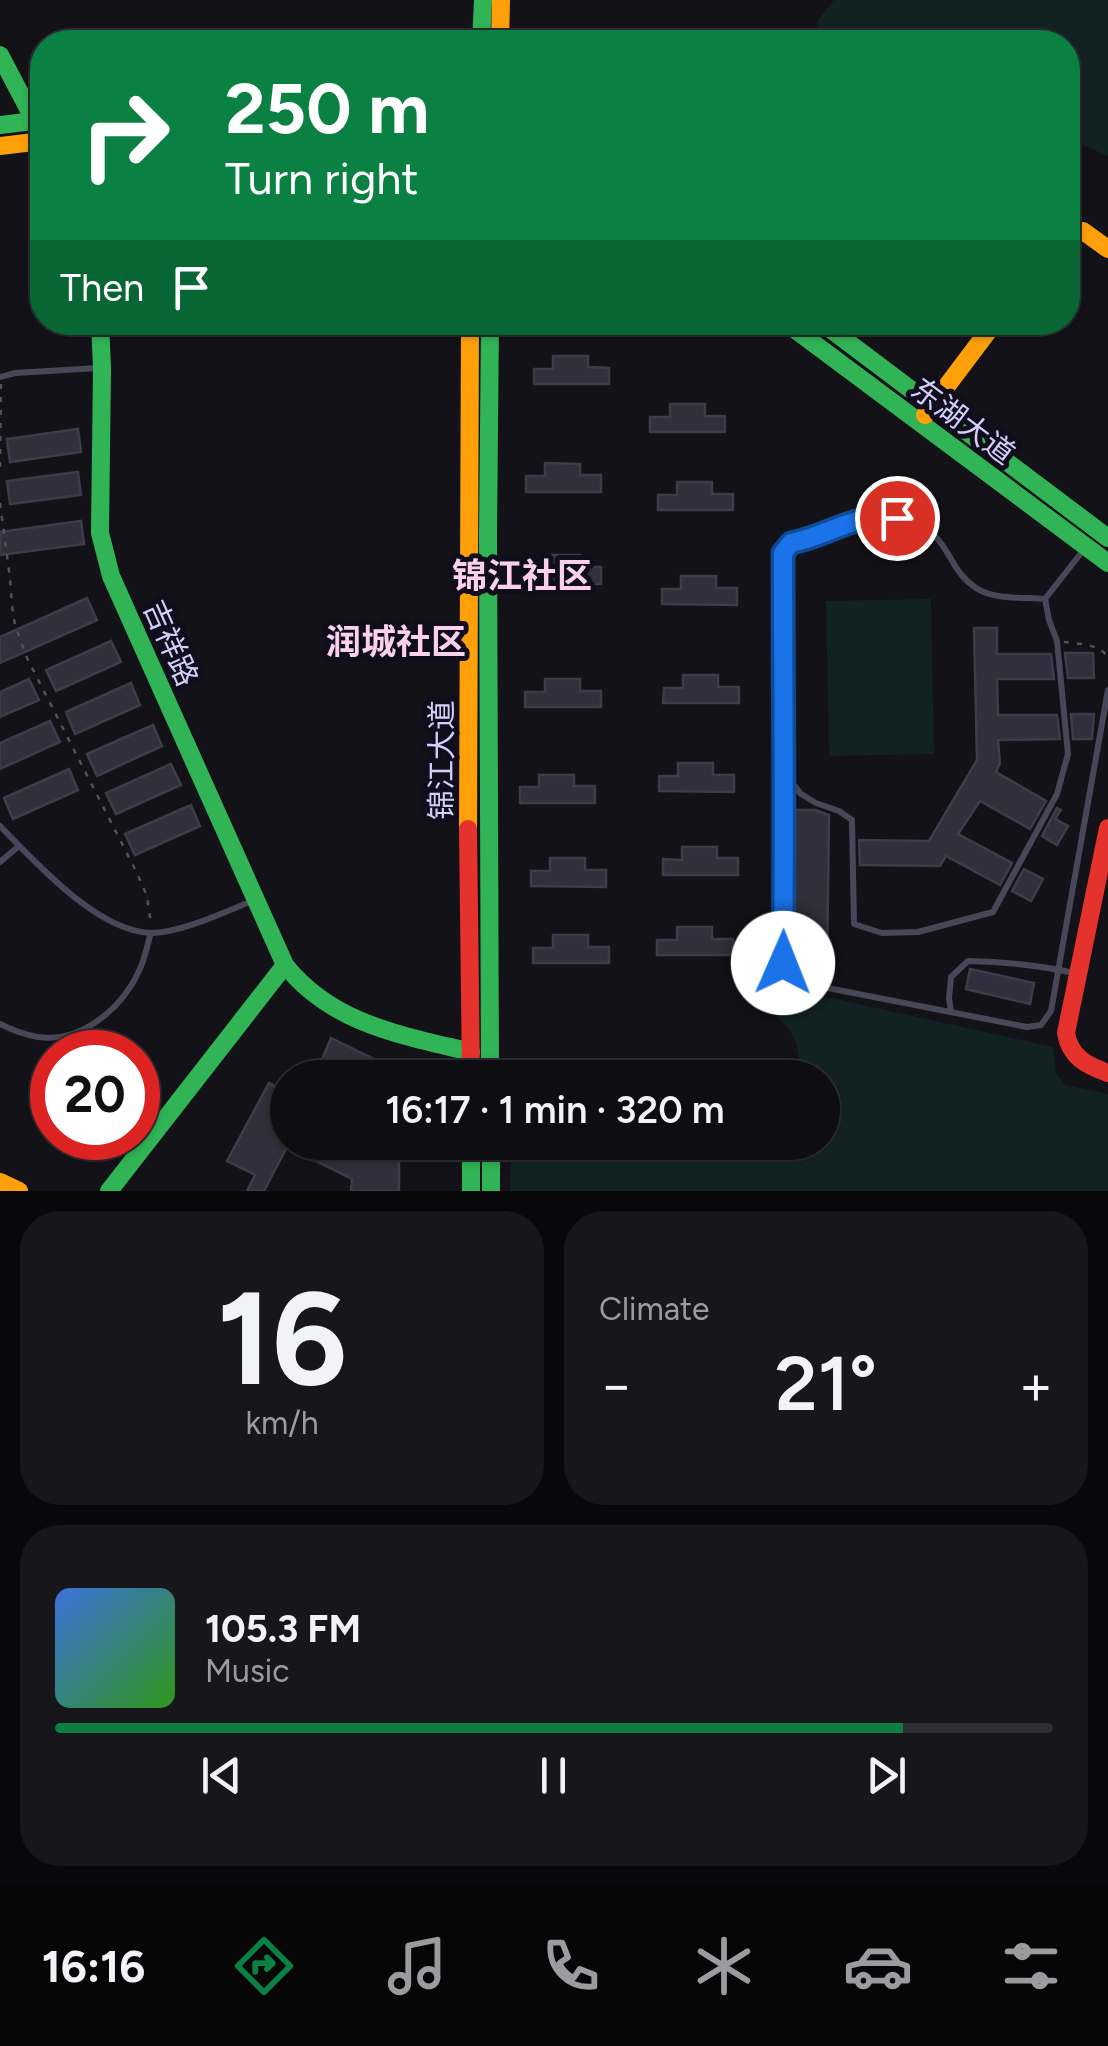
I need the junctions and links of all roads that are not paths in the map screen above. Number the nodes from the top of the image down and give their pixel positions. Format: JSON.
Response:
{"nodes":[{"id":1,"x":482,"y":0,"type":"edge"},
{"id":2,"x":501,"y":0,"type":"edge"},
{"id":3,"x":485,"y":30,"type":"edge"},
{"id":4,"x":490,"y":30,"type":"edge"},
{"id":5,"x":0,"y":55,"type":"edge"},
{"id":6,"x":30,"y":109,"type":"edge"},
{"id":7,"x":0,"y":125,"type":"edge"},
{"id":8,"x":30,"y":128,"type":"edge"},
{"id":9,"x":30,"y":134,"type":"edge"},
{"id":10,"x":0,"y":146,"type":"edge"},
{"id":11,"x":1080,"y":233,"type":"edge"},
{"id":12,"x":1108,"y":249,"type":"edge"},
{"id":13,"x":101,"y":335,"type":"edge"},
{"id":14,"x":470,"y":335,"type":"edge"},
{"id":15,"x":490,"y":335,"type":"edge"},
{"id":16,"x":801,"y":335,"type":"edge"},
{"id":17,"x":837,"y":335,"type":"edge"},
{"id":18,"x":985,"y":335,"type":"edge"},
{"id":19,"x":102,"y":368,"type":"junction"},
{"id":20,"x":1,"y":377,"type":"edge"},
{"id":21,"x":932,"y":406,"type":"junction"},
{"id":22,"x":919,"y":423,"type":"junction"},
{"id":23,"x":1108,"y":538,"type":"edge"},
{"id":24,"x":1086,"y":546,"type":"junction"},
{"id":25,"x":1108,"y":564,"type":"edge"},
{"id":26,"x":1045,"y":600,"type":"junction"},
{"id":27,"x":1108,"y":690,"type":"edge"},
{"id":28,"x":786,"y":772,"type":"junction"},
{"id":29,"x":0,"y":826,"type":"edge"},
{"id":30,"x":1108,"y":828,"type":"edge"},
{"id":31,"x":19,"y":846,"type":"junction"},
{"id":32,"x":0,"y":862,"type":"edge"},
{"id":33,"x":256,"y":899,"type":"junction"},
{"id":34,"x":151,"y":932,"type":"junction"},
{"id":35,"x":286,"y":965,"type":"junction"},
{"id":36,"x":1058,"y":969,"type":"junction"},
{"id":37,"x":1079,"y":974,"type":"junction"},
{"id":38,"x":951,"y":1012,"type":"junction"},
{"id":39,"x":0,"y":1024,"type":"edge"},
{"id":40,"x":471,"y":1052,"type":"junction"},
{"id":41,"x":471,"y":1060,"type":"edge"},
{"id":42,"x":490,"y":1060,"type":"edge"},
{"id":43,"x":1108,"y":1074,"type":"edge"},
{"id":44,"x":471,"y":1160,"type":"edge"},
{"id":45,"x":491,"y":1160,"type":"edge"},
{"id":46,"x":0,"y":1182,"type":"edge"},
{"id":47,"x":19,"y":1191,"type":"edge"},
{"id":48,"x":109,"y":1191,"type":"edge"},
{"id":49,"x":470,"y":1191,"type":"edge"},
{"id":50,"x":491,"y":1191,"type":"edge"}],
"edges":[{"from":1,"to":3,"type":"main road"},
{"from":2,"to":4,"type":"main road"},
{"from":5,"to":6,"type":"main road"},
{"from":7,"to":8,"type":"main road"},
{"from":9,"to":10,"type":"main road"},
{"from":11,"to":12,"type":"main road"},
{"from":13,"to":19,"type":"main road","name":"吉祥路"},
{"from":14,"to":40,"type":"main road","name":"锦江大道"},
{"from":15,"to":42,"type":"main road","name":"锦江大道"},
{"from":16,"to":22,"type":"main road","name":"东湖大道"},
{"from":17,"to":21,"type":"main road","name":"东湖大道"},
{"from":18,"to":21,"type":"main road"},
{"from":19,"to":20,"type":"lane"},
{"from":19,"to":33,"type":"main road","name":"吉祥路"},
{"from":21,"to":22,"type":"main road"},
{"from":21,"to":23,"type":"main road","name":"东湖大道"},
{"from":22,"to":24,"type":"main road","name":"东湖大道"},
{"from":24,"to":25,"type":"main road","name":"东湖大道"},
{"from":24,"to":26,"type":"lane"},
{"from":26,"to":28,"type":"lane"},
{"from":26,"to":28,"type":"lane"},
{"from":27,"to":36,"type":"lane"},
{"from":28,"to":38,"type":"lane"},
{"from":29,"to":31,"type":"lane"},
{"from":30,"to":37,"type":"main road"},
{"from":31,"to":32,"type":"lane"},
{"from":31,"to":34,"type":"lane"},
{"from":33,"to":34,"type":"lane"},
{"from":33,"to":35,"type":"main road","name":"吉祥路"},
{"from":34,"to":39,"type":"lane"},
{"from":35,"to":40,"type":"main road","name":"吉祥路"},
{"from":35,"to":48,"type":"main road"},
{"from":36,"to":37,"type":"lane"},
{"from":36,"to":38,"type":"lane"},
{"from":36,"to":38,"type":"lane"},
{"from":37,"to":43,"type":"main road"},
{"from":40,"to":41,"type":"main road","name":"锦江大道"},
{"from":44,"to":49,"type":"main road"},
{"from":45,"to":50,"type":"main road"},
{"from":46,"to":47,"type":"main road"}]}
